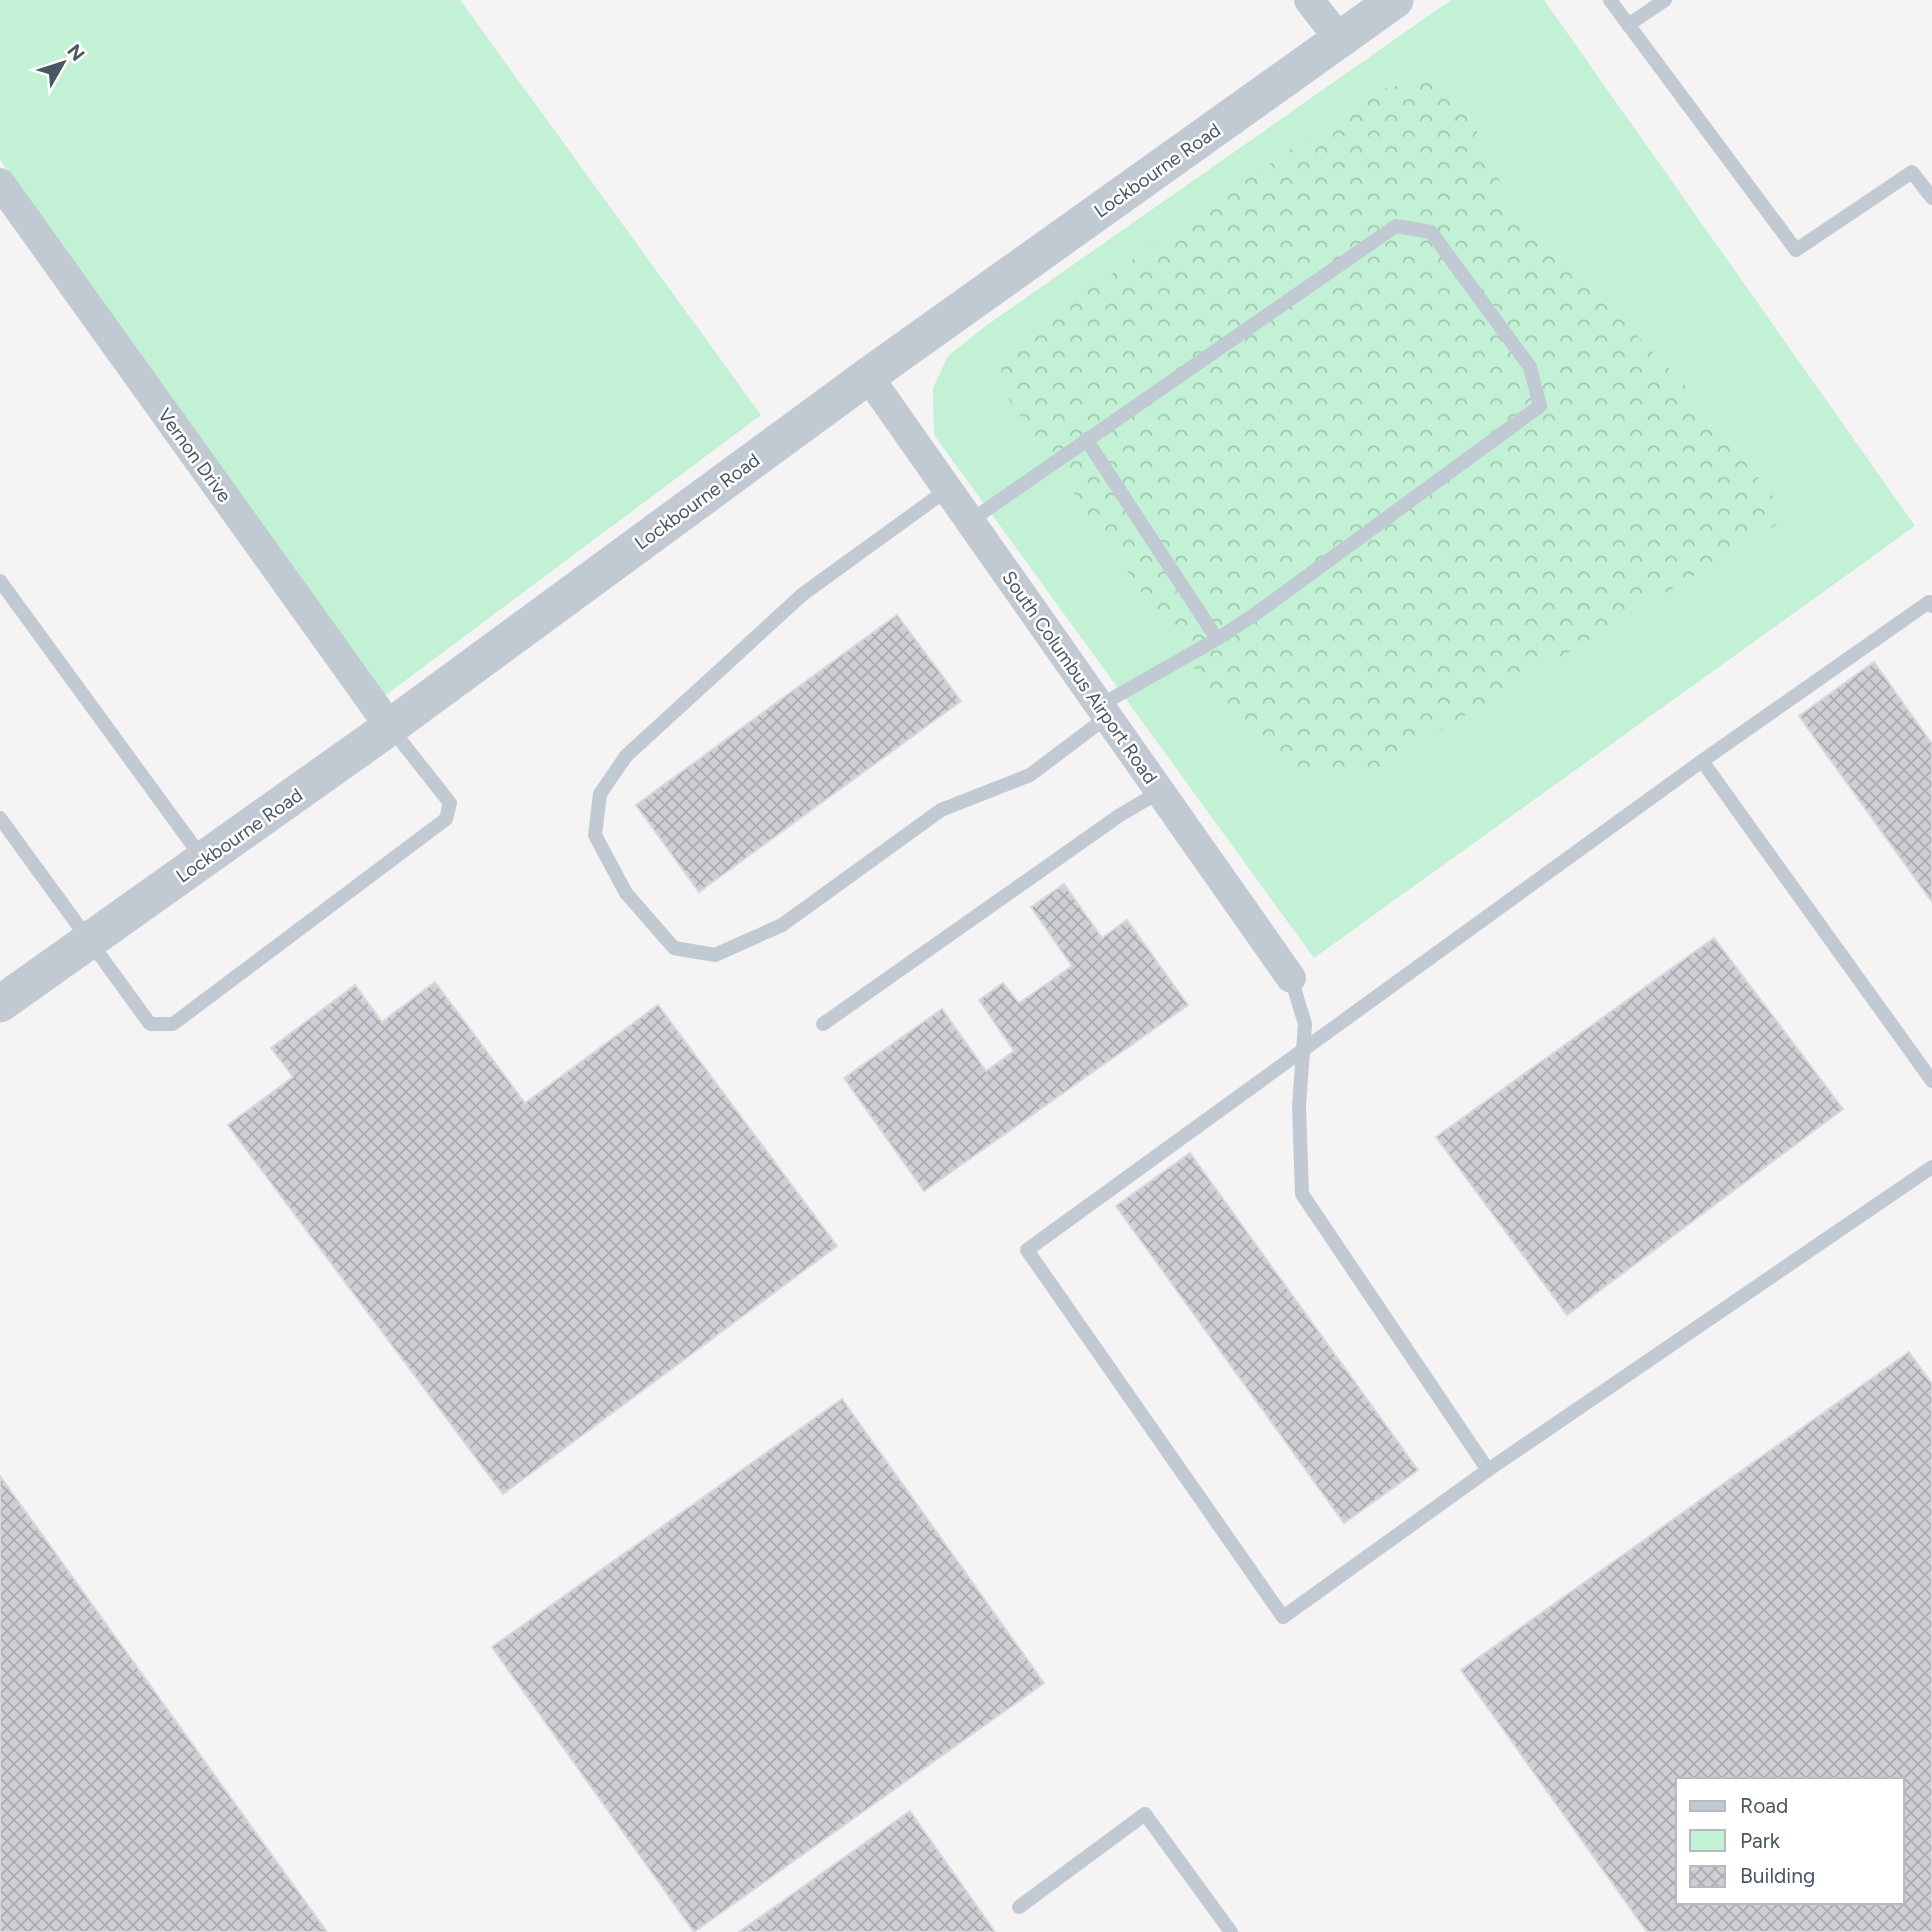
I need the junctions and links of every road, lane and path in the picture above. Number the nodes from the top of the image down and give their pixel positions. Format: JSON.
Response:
{"nodes":[{"id":1,"x":1309,"y":0,"type":"edge"},
{"id":2,"x":1395,"y":0,"type":"edge"},
{"id":3,"x":1610,"y":0,"type":"edge"},
{"id":4,"x":1665,"y":0,"type":"edge"},
{"id":5,"x":1628,"y":25,"type":"junction"},
{"id":6,"x":1340,"y":40,"type":"junction"},
{"id":7,"x":0,"y":183,"type":"edge"},
{"id":8,"x":1932,"y":198,"type":"edge"},
{"id":9,"x":868,"y":376,"type":"junction"},
{"id":10,"x":1086,"y":439,"type":"junction"},
{"id":11,"x":948,"y":489,"type":"junction"},
{"id":12,"x":970,"y":521,"type":"junction"},
{"id":13,"x":0,"y":581,"type":"edge"},
{"id":14,"x":1932,"y":606,"type":"edge"},
{"id":15,"x":1217,"y":639,"type":"junction"},
{"id":16,"x":1103,"y":711,"type":"junction"},
{"id":17,"x":390,"y":727,"type":"junction"},
{"id":18,"x":1702,"y":761,"type":"junction"},
{"id":19,"x":1161,"y":791,"type":"junction"},
{"id":20,"x":0,"y":818,"type":"edge"},
{"id":21,"x":204,"y":860,"type":"junction"},
{"id":22,"x":89,"y":941,"type":"junction"},
{"id":23,"x":1291,"y":978,"type":"joint"},
{"id":24,"x":0,"y":1004,"type":"edge"},
{"id":25,"x":823,"y":1024,"type":"dead end"},
{"id":26,"x":1303,"y":1052,"type":"junction"},
{"id":27,"x":1932,"y":1080,"type":"edge"},
{"id":28,"x":1932,"y":1167,"type":"edge"},
{"id":29,"x":1488,"y":1470,"type":"junction"},
{"id":30,"x":1019,"y":1907,"type":"dead end"},
{"id":31,"x":1231,"y":1932,"type":"edge"}],
"edges":[{"from":1,"to":6,"type":"street"},
{"from":2,"to":6,"type":"street","name":"Lockbourne Road"},
{"from":3,"to":5,"type":"lane"},
{"from":4,"to":5,"type":"lane"},
{"from":5,"to":8,"type":"lane"},
{"from":6,"to":9,"type":"street","name":"Lockbourne Road"},
{"from":7,"to":17,"type":"street","name":"Vernon Drive"},
{"from":9,"to":11,"type":"street","name":"South Columbus Airport Road"},
{"from":9,"to":17,"type":"street","name":"Lockbourne Road"},
{"from":10,"to":12,"type":"lane"},
{"from":10,"to":15,"type":"lane"},
{"from":10,"to":15,"type":"lane"},
{"from":11,"to":12,"type":"street","name":"South Columbus Airport Road"},
{"from":11,"to":16,"type":"lane"},
{"from":12,"to":16,"type":"street","name":"South Columbus Airport Road"},
{"from":13,"to":21,"type":"lane"},
{"from":14,"to":18,"type":"lane"},
{"from":15,"to":16,"type":"lane"},
{"from":16,"to":19,"type":"street","name":"South Columbus Airport Road"},
{"from":17,"to":21,"type":"street","name":"Lockbourne Road"},
{"from":17,"to":22,"type":"lane"},
{"from":18,"to":26,"type":"lane"},
{"from":18,"to":27,"type":"lane"},
{"from":19,"to":23,"type":"street","name":"South Columbus Airport Road"},
{"from":19,"to":25,"type":"lane"},
{"from":20,"to":22,"type":"lane"},
{"from":21,"to":22,"type":"street","name":"Lockbourne Road"},
{"from":22,"to":24,"type":"street","name":"Lockbourne Road"},
{"from":23,"to":26,"type":"lane"},
{"from":26,"to":29,"type":"lane"},
{"from":26,"to":29,"type":"lane"},
{"from":28,"to":29,"type":"lane"},
{"from":30,"to":31,"type":"lane"}]}
